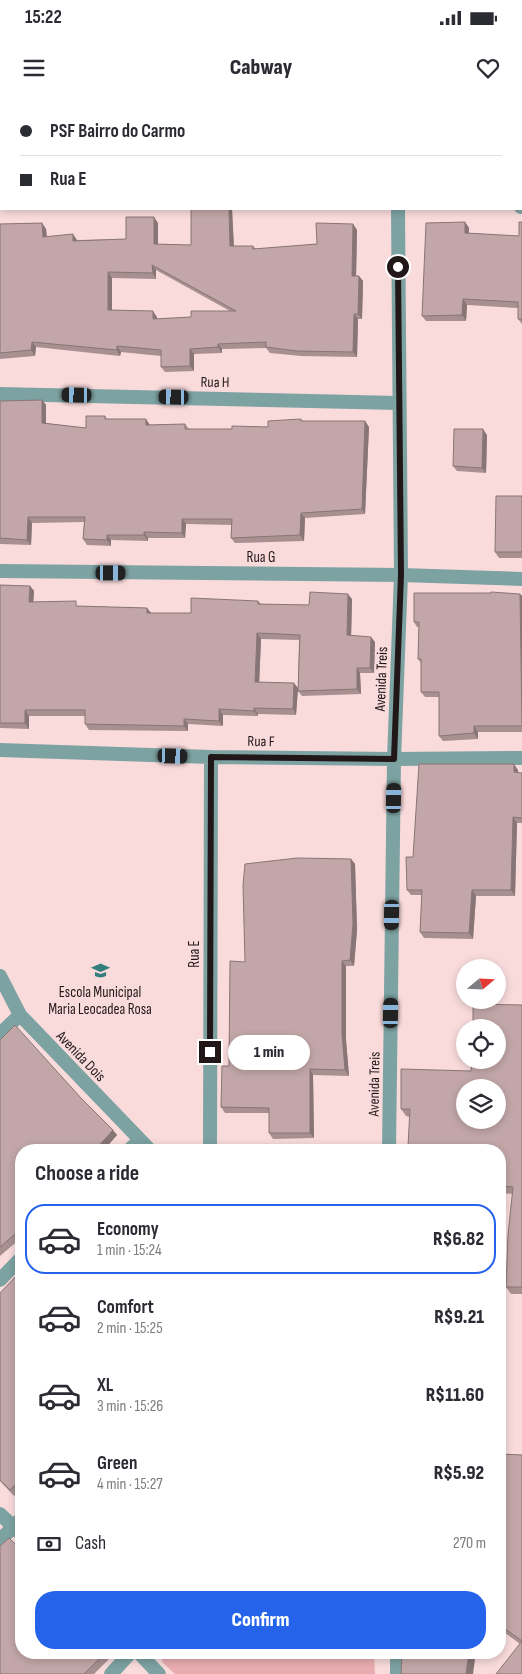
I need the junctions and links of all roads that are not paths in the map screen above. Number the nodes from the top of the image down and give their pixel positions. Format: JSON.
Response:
{"nodes":[{"id":1,"x":398,"y":210,"type":"edge"},
{"id":2,"x":0,"y":394,"type":"edge"},
{"id":3,"x":400,"y":403,"type":"junction"},
{"id":4,"x":0,"y":572,"type":"edge"},
{"id":5,"x":401,"y":575,"type":"junction"},
{"id":6,"x":522,"y":578,"type":"edge"},
{"id":7,"x":0,"y":750,"type":"edge"},
{"id":8,"x":211,"y":757,"type":"junction"},
{"id":9,"x":522,"y":758,"type":"edge"},
{"id":10,"x":394,"y":759,"type":"junction"},
{"id":11,"x":0,"y":976,"type":"edge"},
{"id":12,"x":20,"y":1015,"type":"junction"},
{"id":13,"x":0,"y":1034,"type":"edge"},
{"id":14,"x":140,"y":1140,"type":"junction"},
{"id":15,"x":136,"y":1144,"type":"edge"},
{"id":16,"x":144,"y":1144,"type":"edge"},
{"id":17,"x":210,"y":1144,"type":"edge"},
{"id":18,"x":389,"y":1144,"type":"edge"},
{"id":19,"x":15,"y":1264,"type":"edge"},
{"id":20,"x":0,"y":1280,"type":"edge"},
{"id":21,"x":0,"y":1514,"type":"edge"},
{"id":22,"x":15,"y":1524,"type":"edge"},
{"id":23,"x":15,"y":1530,"type":"edge"},
{"id":24,"x":0,"y":1540,"type":"edge"},
{"id":25,"x":125,"y":1659,"type":"edge"},
{"id":26,"x":145,"y":1659,"type":"edge"},
{"id":27,"x":397,"y":1659,"type":"edge"},
{"id":28,"x":111,"y":1674,"type":"edge"},
{"id":29,"x":159,"y":1674,"type":"edge"},
{"id":30,"x":397,"y":1674,"type":"edge"}],
"edges":[{"from":1,"to":3,"type":"street","name":"Avenida Treis"},
{"from":2,"to":3,"type":"street","name":"Rua H"},
{"from":3,"to":5,"type":"street","name":"Avenida Treis"},
{"from":4,"to":5,"type":"street","name":"Rua G"},
{"from":5,"to":6,"type":"street","name":"Rua G"},
{"from":5,"to":10,"type":"street","name":"Avenida Treis"},
{"from":7,"to":8,"type":"street","name":"Rua F"},
{"from":8,"to":10,"type":"street","name":"Rua F"},
{"from":8,"to":17,"type":"street","name":"Rua E"},
{"from":9,"to":10,"type":"street","name":"Rua F"},
{"from":10,"to":18,"type":"street","name":"Avenida Treis"},
{"from":11,"to":12,"type":"street","name":"Avenida Dois"},
{"from":12,"to":13,"type":"street"},
{"from":12,"to":14,"type":"street","name":"Avenida Dois"},
{"from":14,"to":15,"type":"street"},
{"from":14,"to":16,"type":"street","name":"Avenida Dois"},
{"from":19,"to":20,"type":"street"},
{"from":21,"to":22,"type":"street"},
{"from":23,"to":24,"type":"street"},
{"from":25,"to":28,"type":"street"},
{"from":26,"to":29,"type":"street"},
{"from":27,"to":30,"type":"street"}]}
